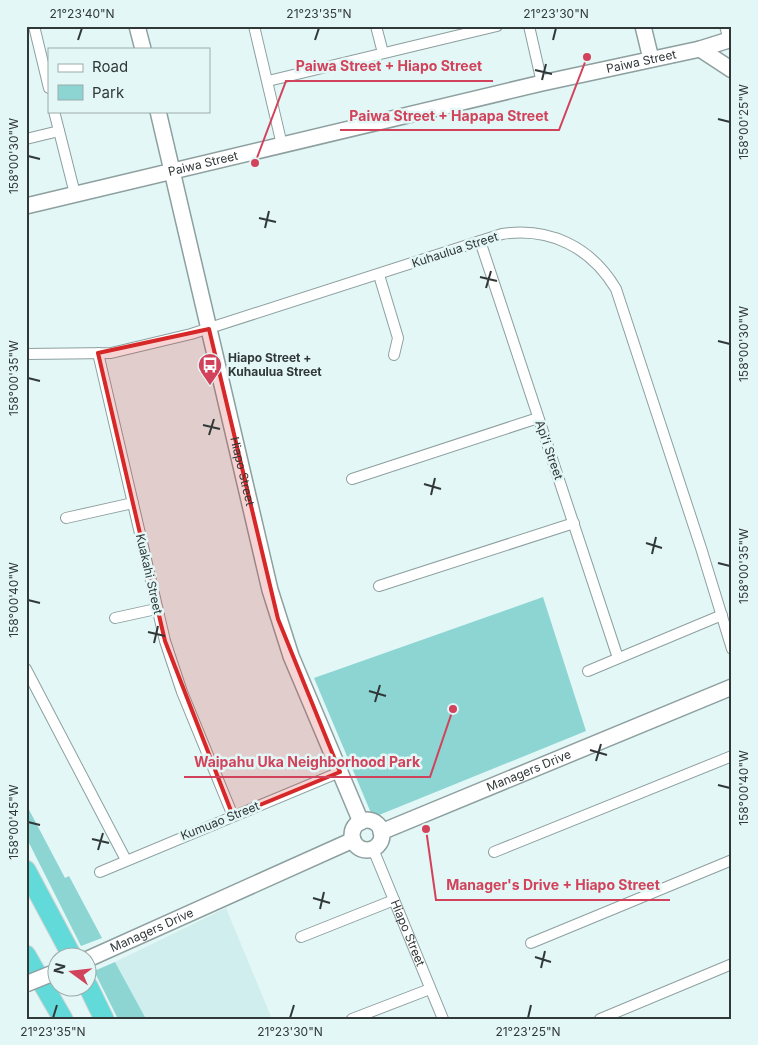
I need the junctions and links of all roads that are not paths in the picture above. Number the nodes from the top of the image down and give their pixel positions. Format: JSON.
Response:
{"nodes":[{"id":1,"x":34,"y":26,"type":"edge"},
{"id":2,"x":137,"y":26,"type":"edge"},
{"id":3,"x":254,"y":26,"type":"edge"},
{"id":4,"x":376,"y":26,"type":"edge"},
{"id":5,"x":497,"y":26,"type":"edge"},
{"id":6,"x":529,"y":26,"type":"edge"},
{"id":7,"x":643,"y":26,"type":"edge"},
{"id":8,"x":729,"y":35,"type":"edge"},
{"id":9,"x":31,"y":39,"type":"edge"},
{"id":10,"x":143,"y":48,"type":"edge"},
{"id":11,"x":700,"y":49,"type":"junction"},
{"id":12,"x":383,"y":53,"type":"junction"},
{"id":13,"x":651,"y":59,"type":"junction"},
{"id":14,"x":732,"y":70,"type":"edge"},
{"id":15,"x":268,"y":81,"type":"junction"},
{"id":16,"x":542,"y":83,"type":"junction"},
{"id":17,"x":48,"y":85,"type":"edge"},
{"id":18,"x":54,"y":112,"type":"edge"},
{"id":19,"x":158,"y":112,"type":"edge"},
{"id":20,"x":59,"y":131,"type":"junction"},
{"id":21,"x":26,"y":139,"type":"edge"},
{"id":22,"x":282,"y":145,"type":"junction"},
{"id":23,"x":172,"y":171,"type":"junction"},
{"id":24,"x":75,"y":194,"type":"junction"},
{"id":25,"x":26,"y":206,"type":"edge"},
{"id":26,"x":480,"y":241,"type":"junction"},
{"id":27,"x":379,"y":275,"type":"junction"},
{"id":28,"x":209,"y":329,"type":"junction"},
{"id":29,"x":98,"y":353,"type":"junction"},
{"id":30,"x":26,"y":354,"type":"edge"},
{"id":31,"x":394,"y":355,"type":"dead end"},
{"id":32,"x":538,"y":418,"type":"junction"},
{"id":33,"x":352,"y":479,"type":"dead end"},
{"id":34,"x":133,"y":503,"type":"junction"},
{"id":35,"x":66,"y":518,"type":"dead end"},
{"id":36,"x":574,"y":523,"type":"junction"},
{"id":37,"x":378,"y":586,"type":"dead end"},
{"id":38,"x":156,"y":609,"type":"junction"},
{"id":39,"x":722,"y":615,"type":"junction"},
{"id":40,"x":115,"y":618,"type":"dead end"},
{"id":41,"x":732,"y":650,"type":"edge"},
{"id":42,"x":618,"y":658,"type":"junction"},
{"id":43,"x":26,"y":669,"type":"edge"},
{"id":44,"x":588,"y":671,"type":"dead end"},
{"id":45,"x":732,"y":687,"type":"edge"},
{"id":46,"x":732,"y":756,"type":"edge"},
{"id":47,"x":340,"y":772,"type":"junction"},
{"id":48,"x":233,"y":816,"type":"junction"},
{"id":49,"x":361,"y":822,"type":"junction"},
{"id":50,"x":381,"y":832,"type":"junction"},
{"id":51,"x":353,"y":840,"type":"junction"},
{"id":52,"x":373,"y":849,"type":"junction"},
{"id":53,"x":494,"y":852,"type":"dead end"},
{"id":54,"x":126,"y":860,"type":"junction"},
{"id":55,"x":732,"y":860,"type":"edge"},
{"id":56,"x":26,"y":870,"type":"edge"},
{"id":57,"x":100,"y":872,"type":"dead end"},
{"id":58,"x":394,"y":900,"type":"junction"},
{"id":59,"x":301,"y":937,"type":"dead end"},
{"id":60,"x":531,"y":942,"type":"dead end"},
{"id":61,"x":68,"y":948,"type":"edge"},
{"id":62,"x":98,"y":954,"type":"edge"},
{"id":63,"x":26,"y":955,"type":"edge"},
{"id":64,"x":732,"y":964,"type":"edge"},
{"id":65,"x":48,"y":975,"type":"edge"},
{"id":66,"x":26,"y":984,"type":"edge"},
{"id":67,"x":430,"y":989,"type":"junction"},
{"id":68,"x":94,"y":998,"type":"edge"},
{"id":69,"x":63,"y":1019,"type":"edge"},
{"id":70,"x":104,"y":1019,"type":"edge"},
{"id":71,"x":352,"y":1019,"type":"edge"},
{"id":72,"x":443,"y":1019,"type":"edge"},
{"id":73,"x":600,"y":1019,"type":"edge"}],
"edges":[{"from":1,"to":9,"type":"street"},
{"from":2,"to":10,"type":"street"},
{"from":3,"to":15,"type":"street"},
{"from":4,"to":12,"type":"street"},
{"from":5,"to":12,"type":"street"},
{"from":6,"to":16,"type":"street"},
{"from":7,"to":13,"type":"street"},
{"from":8,"to":11,"type":"street","name":"Paiwa Street"},
{"from":9,"to":17,"type":"street"},
{"from":11,"to":13,"type":"street","name":"Paiwa Street"},
{"from":11,"to":14,"type":"street"},
{"from":12,"to":15,"type":"street"},
{"from":13,"to":16,"type":"street","name":"Paiwa Street"},
{"from":15,"to":22,"type":"street"},
{"from":16,"to":22,"type":"street","name":"Paiwa Street"},
{"from":18,"to":20,"type":"street"},
{"from":19,"to":23,"type":"street","name":"Hiapo Street"},
{"from":20,"to":21,"type":"street"},
{"from":20,"to":24,"type":"street"},
{"from":22,"to":23,"type":"street","name":"Paiwa Street"},
{"from":23,"to":24,"type":"street","name":"Paiwa Street"},
{"from":23,"to":28,"type":"street","name":"Hiapo Street"},
{"from":24,"to":25,"type":"street","name":"Paiwa Street"},
{"from":26,"to":27,"type":"street","name":"Kuhaulua Street"},
{"from":26,"to":32,"type":"street","name":"Apiʻi Street"},
{"from":26,"to":39,"type":"street","name":"Kuhaulua Street"},
{"from":27,"to":28,"type":"street","name":"Kuhaulua Street"},
{"from":27,"to":31,"type":"street"},
{"from":28,"to":29,"type":"street","name":"Kuhaulua Street"},
{"from":28,"to":47,"type":"street","name":"Hiapo Street"},
{"from":29,"to":30,"type":"street","name":"Kuhaulua Street"},
{"from":29,"to":34,"type":"street","name":"Kuakahi Street"},
{"from":32,"to":33,"type":"street"},
{"from":32,"to":36,"type":"street","name":"Apiʻi Street"},
{"from":34,"to":35,"type":"street"},
{"from":34,"to":38,"type":"street","name":"Kuakahi Street"},
{"from":36,"to":37,"type":"street"},
{"from":36,"to":42,"type":"street","name":"Apiʻi Street"},
{"from":38,"to":40,"type":"street"},
{"from":38,"to":48,"type":"street","name":"Kuakahi Street"},
{"from":39,"to":41,"type":"street","name":"Kuhaulua Street"},
{"from":39,"to":42,"type":"street"},
{"from":42,"to":44,"type":"street"},
{"from":43,"to":54,"type":"street"},
{"from":45,"to":50,"type":"street","name":"Managers Drive"},
{"from":46,"to":53,"type":"street"},
{"from":47,"to":48,"type":"street","name":"Kumuao Street"},
{"from":47,"to":49,"type":"street","name":"Hiapo Street"},
{"from":48,"to":54,"type":"street","name":"Kumuao Street"},
{"from":49,"to":50,"type":"street"},
{"from":49,"to":51,"type":"street"},
{"from":50,"to":52,"type":"street"},
{"from":51,"to":52,"type":"street"},
{"from":51,"to":62,"type":"street","name":"Managers Drive"},
{"from":52,"to":58,"type":"street","name":"Hiapo Street"},
{"from":54,"to":57,"type":"street","name":"Kumuao Street"},
{"from":55,"to":60,"type":"street"},
{"from":56,"to":61,"type":"highway"},
{"from":58,"to":59,"type":"street"},
{"from":58,"to":67,"type":"street","name":"Hiapo Street"},
{"from":63,"to":69,"type":"highway"},
{"from":64,"to":73,"type":"street"},
{"from":65,"to":66,"type":"street","bridge":true},
{"from":67,"to":71,"type":"street"},
{"from":67,"to":72,"type":"street","name":"Hiapo Street"},
{"from":68,"to":70,"type":"highway"}]}
